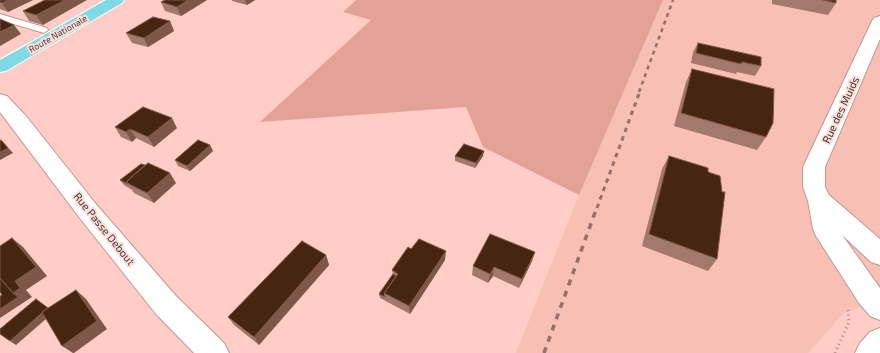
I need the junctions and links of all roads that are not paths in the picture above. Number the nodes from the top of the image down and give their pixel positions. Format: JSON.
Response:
{"nodes":[{"id":1,"x":99,"y":0,"type":"edge"},
{"id":2,"x":117,"y":0,"type":"edge"},
{"id":3,"x":0,"y":17,"type":"edge"},
{"id":4,"x":880,"y":21,"type":"edge"},
{"id":5,"x":44,"y":30,"type":"junction"},
{"id":6,"x":0,"y":54,"type":"edge"},
{"id":7,"x":0,"y":67,"type":"edge"},
{"id":8,"x":0,"y":100,"type":"edge"},
{"id":9,"x":820,"y":201,"type":"junction"},
{"id":10,"x":880,"y":254,"type":"edge"},
{"id":11,"x":880,"y":307,"type":"edge"},
{"id":12,"x":880,"y":342,"type":"edge"},
{"id":13,"x":214,"y":353,"type":"edge"},
{"id":14,"x":870,"y":353,"type":"edge"}],
"edges":[{"from":1,"to":5,"type":"main road","name":"Route Nationale"},
{"from":2,"to":7,"type":"main road","name":"Route Nationale"},
{"from":3,"to":5,"type":"lane"},
{"from":4,"to":9,"type":"street","name":"Rue des Muids"},
{"from":5,"to":6,"type":"main road","name":"Route Nationale"},
{"from":8,"to":13,"type":"street","name":"Rue Passe Debout"},
{"from":9,"to":10,"type":"street"},
{"from":9,"to":11,"type":"street","name":"Rue des Muids"},
{"from":12,"to":14,"type":"street"}]}
